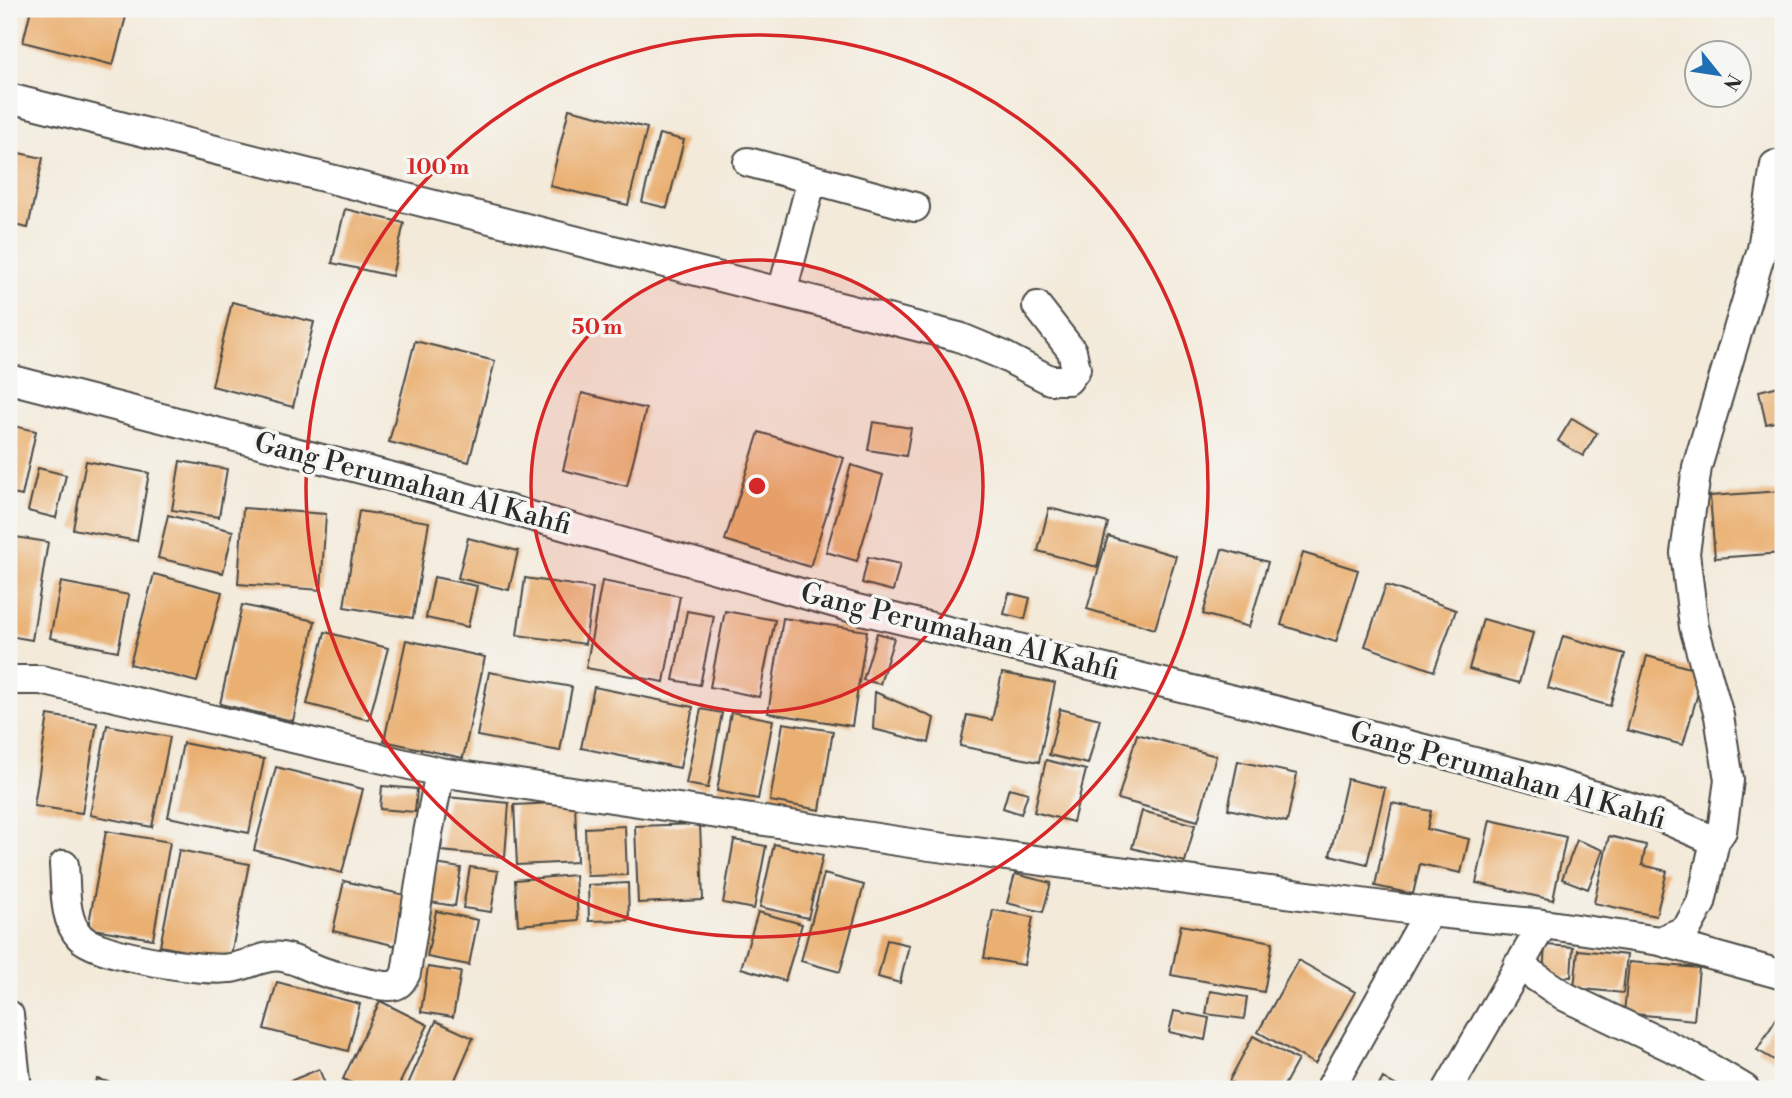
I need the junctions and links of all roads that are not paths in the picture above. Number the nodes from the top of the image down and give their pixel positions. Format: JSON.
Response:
{"nodes":[{"id":1,"x":9,"y":98,"type":"edge"},
{"id":2,"x":748,"y":162,"type":"dead end"},
{"id":3,"x":1774,"y":165,"type":"dead end"},
{"id":4,"x":812,"y":179,"type":"junction"},
{"id":5,"x":915,"y":207,"type":"dead end"},
{"id":6,"x":782,"y":292,"type":"junction"},
{"id":7,"x":1037,"y":306,"type":"dead end"},
{"id":8,"x":9,"y":379,"type":"edge"},
{"id":9,"x":9,"y":680,"type":"edge"},
{"id":10,"x":440,"y":772,"type":"junction"},
{"id":11,"x":1716,"y":841,"type":"junction"},
{"id":12,"x":64,"y":865,"type":"dead end"},
{"id":13,"x":1429,"y":912,"type":"junction"},
{"id":14,"x":1543,"y":924,"type":"junction"},
{"id":15,"x":1660,"y":941,"type":"junction"},
{"id":16,"x":1518,"y":965,"type":"junction"},
{"id":17,"x":1783,"y":975,"type":"edge"},
{"id":18,"x":9,"y":1015,"type":"edge"},
{"id":19,"x":17,"y":1089,"type":"edge"},
{"id":20,"x":1330,"y":1089,"type":"edge"},
{"id":21,"x":1448,"y":1089,"type":"edge"},
{"id":22,"x":1745,"y":1089,"type":"edge"}],
"edges":[{"from":1,"to":6,"type":"street"},
{"from":2,"to":4,"type":"street"},
{"from":3,"to":11,"type":"street"},
{"from":4,"to":5,"type":"street"},
{"from":4,"to":6,"type":"street"},
{"from":6,"to":7,"type":"street"},
{"from":8,"to":11,"type":"street","name":"Gang Perumahan Al Kahfi"},
{"from":9,"to":10,"type":"street"},
{"from":10,"to":12,"type":"street"},
{"from":10,"to":13,"type":"street"},
{"from":11,"to":15,"type":"street"},
{"from":13,"to":14,"type":"street"},
{"from":13,"to":20,"type":"street"},
{"from":14,"to":15,"type":"street"},
{"from":14,"to":16,"type":"street"},
{"from":15,"to":17,"type":"street"},
{"from":16,"to":21,"type":"street"},
{"from":16,"to":22,"type":"street"},
{"from":18,"to":19,"type":"street"}]}
